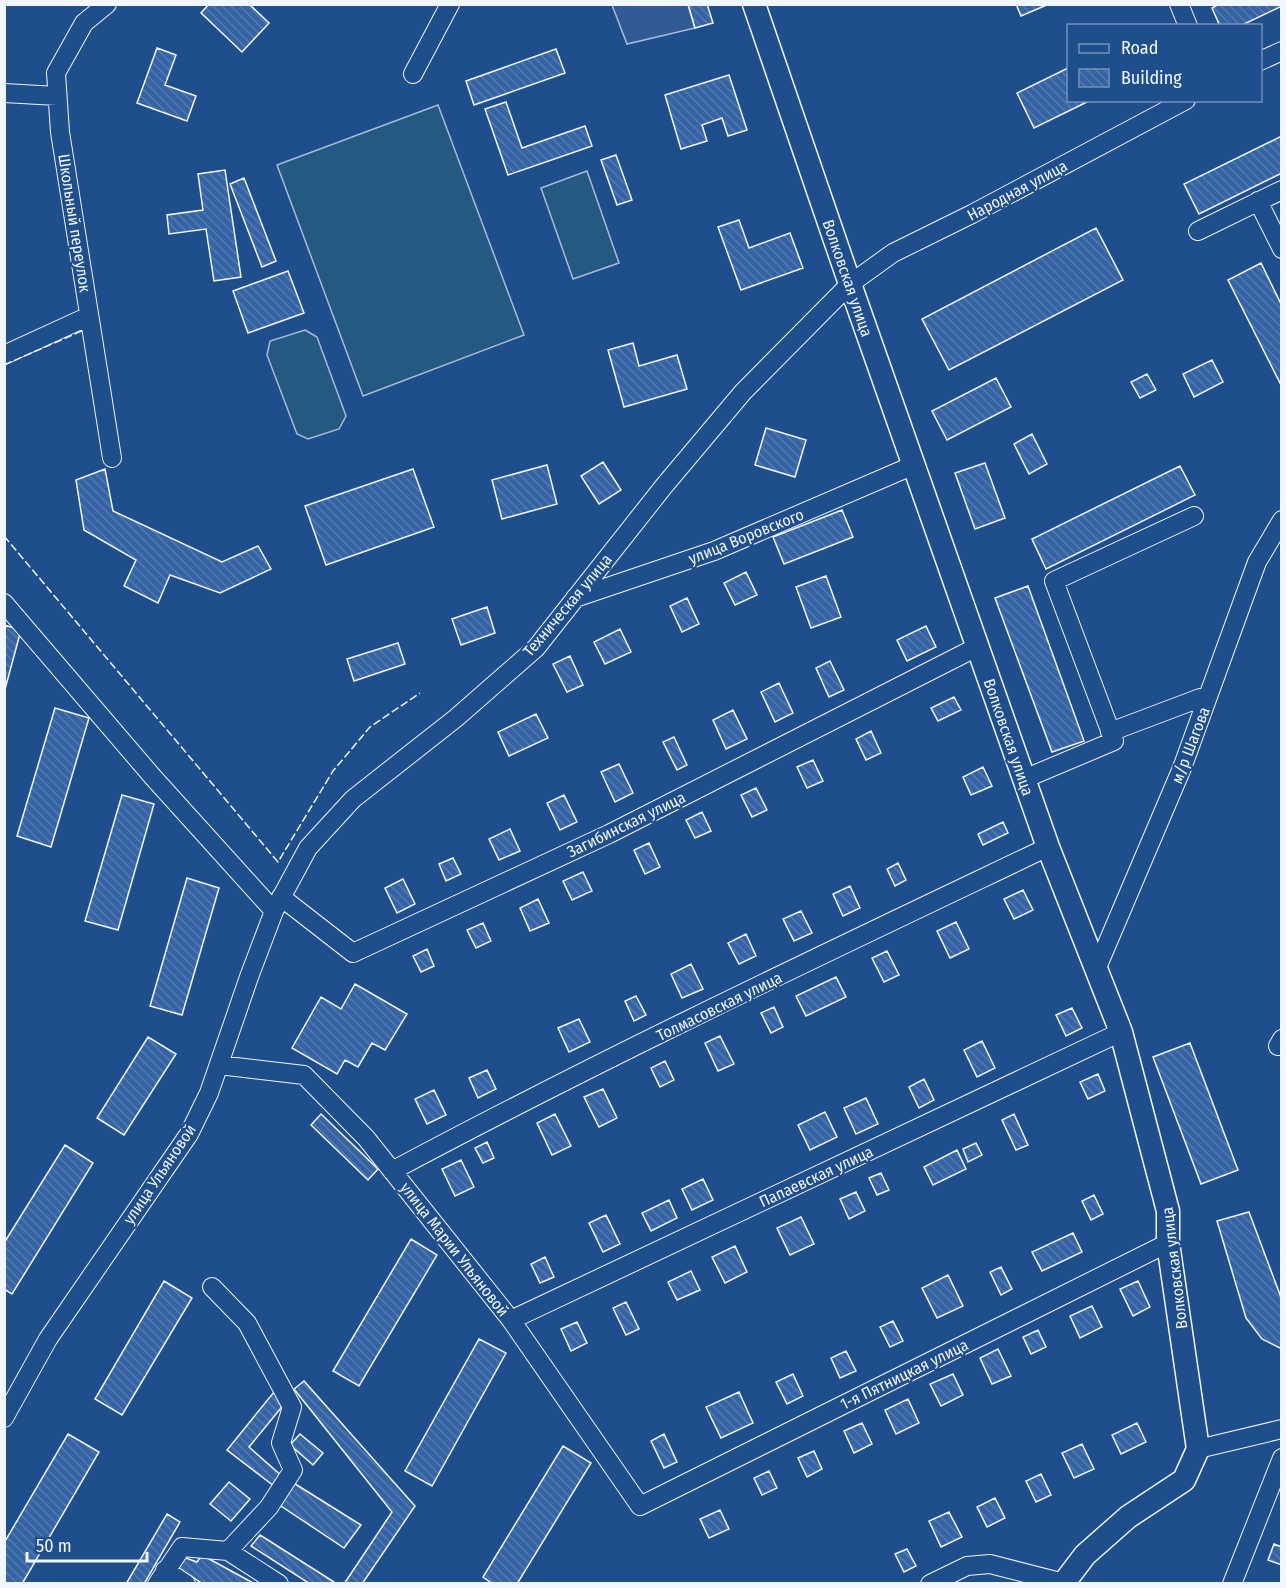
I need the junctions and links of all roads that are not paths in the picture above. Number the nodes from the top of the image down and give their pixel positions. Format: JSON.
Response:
{"nodes":[{"id":1,"x":107,"y":4,"type":"edge"},
{"id":2,"x":450,"y":4,"type":"edge"},
{"id":3,"x":754,"y":4,"type":"edge"},
{"id":4,"x":1179,"y":4,"type":"edge"},
{"id":5,"x":1187,"y":24,"type":"edge"},
{"id":6,"x":1281,"y":51,"type":"edge"},
{"id":7,"x":1262,"y":60,"type":"edge"},
{"id":8,"x":413,"y":74,"type":"dead end"},
{"id":9,"x":4,"y":93,"type":"edge"},
{"id":10,"x":57,"y":96,"type":"junction"},
{"id":11,"x":1182,"y":102,"type":"edge"},
{"id":12,"x":1281,"y":190,"type":"edge"},
{"id":13,"x":1258,"y":201,"type":"junction"},
{"id":14,"x":1198,"y":231,"type":"dead end"},
{"id":15,"x":1281,"y":249,"type":"edge"},
{"id":16,"x":850,"y":284,"type":"junction"},
{"id":17,"x":89,"y":316,"type":"junction"},
{"id":18,"x":4,"y":355,"type":"edge"},
{"id":19,"x":112,"y":458,"type":"dead end"},
{"id":20,"x":914,"y":465,"type":"junction"},
{"id":21,"x":1194,"y":516,"type":"dead end"},
{"id":22,"x":1281,"y":520,"type":"edge"},
{"id":23,"x":576,"y":598,"type":"junction"},
{"id":24,"x":4,"y":603,"type":"edge"},
{"id":25,"x":977,"y":647,"type":"junction"},
{"id":26,"x":1200,"y":698,"type":"dead end"},
{"id":27,"x":1110,"y":732,"type":"junction"},
{"id":28,"x":1024,"y":779,"type":"junction"},
{"id":29,"x":1048,"y":847,"type":"junction"},
{"id":30,"x":278,"y":904,"type":"junction"},
{"id":31,"x":1096,"y":970,"type":"junction"},
{"id":32,"x":1121,"y":1032,"type":"junction"},
{"id":33,"x":219,"y":1065,"type":"junction"},
{"id":34,"x":392,"y":1171,"type":"junction"},
{"id":35,"x":1168,"y":1243,"type":"junction"},
{"id":36,"x":212,"y":1287,"type":"dead end"},
{"id":37,"x":511,"y":1320,"type":"junction"},
{"id":38,"x":4,"y":1418,"type":"edge"},
{"id":39,"x":1281,"y":1429,"type":"edge"},
{"id":40,"x":1198,"y":1449,"type":"junction"},
{"id":41,"x":1281,"y":1458,"type":"edge"},
{"id":42,"x":640,"y":1506,"type":"joint"},
{"id":43,"x":228,"y":1551,"type":"junction"},
{"id":44,"x":161,"y":1577,"type":"edge"},
{"id":45,"x":1064,"y":1583,"type":"edge"},
{"id":46,"x":186,"y":1584,"type":"edge"},
{"id":47,"x":279,"y":1584,"type":"edge"},
{"id":48,"x":930,"y":1584,"type":"edge"},
{"id":49,"x":1232,"y":1584,"type":"edge"}],
"edges":[{"from":1,"to":10,"type":"street","name":"Школьный переулок"},
{"from":2,"to":8,"type":"street"},
{"from":3,"to":16,"type":"main road","name":"Волковская улица"},
{"from":4,"to":5,"type":"street"},
{"from":6,"to":7,"type":"street"},
{"from":9,"to":10,"type":"street"},
{"from":10,"to":17,"type":"street","name":"Школьный переулок"},
{"from":11,"to":16,"type":"street","name":"Народная улица"},
{"from":12,"to":13,"type":"street"},
{"from":13,"to":14,"type":"street"},
{"from":13,"to":15,"type":"street"},
{"from":16,"to":20,"type":"main road","name":"Волковская улица"},
{"from":16,"to":23,"type":"street","name":"Техническая улица"},
{"from":17,"to":18,"type":"street"},
{"from":17,"to":19,"type":"street","name":"Школьный переулок"},
{"from":20,"to":23,"type":"street","name":"улица Воровского"},
{"from":20,"to":25,"type":"main road","name":"Волковская улица"},
{"from":21,"to":27,"type":"street"},
{"from":22,"to":31,"type":"street","name":"м/р Шагова"},
{"from":23,"to":30,"type":"street","name":"Техническая улица"},
{"from":24,"to":30,"type":"street"},
{"from":25,"to":28,"type":"main road","name":"Волковская улица"},
{"from":25,"to":30,"type":"street","name":"Загибинская улица"},
{"from":26,"to":27,"type":"street"},
{"from":27,"to":28,"type":"street"},
{"from":28,"to":29,"type":"main road","name":"Волковская улица"},
{"from":29,"to":31,"type":"main road","name":"Волковская улица"},
{"from":29,"to":34,"type":"street","name":"Толмасовская улица"},
{"from":30,"to":33,"type":"street","name":"улица Ульяновой"},
{"from":31,"to":32,"type":"main road","name":"Волковская улица"},
{"from":32,"to":35,"type":"main road","name":"Волковская улица"},
{"from":32,"to":37,"type":"street","name":"Папаевская улица"},
{"from":33,"to":34,"type":"street","name":"улица Марии Ульяновой"},
{"from":33,"to":38,"type":"street","name":"улица Ульяновой"},
{"from":34,"to":37,"type":"street","name":"улица Марии Ульяновой"},
{"from":35,"to":40,"type":"main road","name":"Волковская улица"},
{"from":35,"to":42,"type":"street","name":"1-я Пятницкая улица"},
{"from":36,"to":43,"type":"street"},
{"from":37,"to":42,"type":"street","name":"улица Марии Ульяновой"},
{"from":39,"to":40,"type":"street"},
{"from":40,"to":45,"type":"main road"},
{"from":41,"to":49,"type":"street"},
{"from":43,"to":44,"type":"street"},
{"from":43,"to":47,"type":"street"},
{"from":44,"to":46,"type":"street"},
{"from":45,"to":48,"type":"street"}]}
